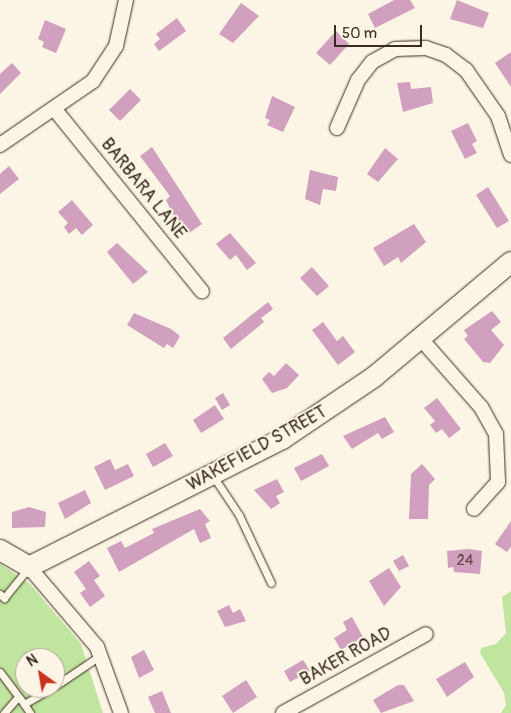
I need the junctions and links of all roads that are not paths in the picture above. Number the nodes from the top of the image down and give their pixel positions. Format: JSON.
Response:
{"nodes":[{"id":1,"x":126,"y":0,"type":"edge"},
{"id":2,"x":56,"y":110,"type":"junction"},
{"id":3,"x":337,"y":128,"type":"dead end"},
{"id":4,"x":0,"y":145,"type":"edge"},
{"id":5,"x":511,"y":155,"type":"edge"},
{"id":6,"x":511,"y":262,"type":"edge"},
{"id":7,"x":202,"y":291,"type":"dead end"},
{"id":8,"x":422,"y":339,"type":"junction"},
{"id":9,"x":213,"y":475,"type":"junction"},
{"id":10,"x":474,"y":509,"type":"dead end"},
{"id":11,"x":0,"y":550,"type":"edge"},
{"id":12,"x":29,"y":567,"type":"junction"},
{"id":13,"x":271,"y":582,"type":"dead end"},
{"id":14,"x":1,"y":598,"type":"edge"},
{"id":15,"x":426,"y":634,"type":"dead end"},
{"id":16,"x":101,"y":655,"type":"junction"},
{"id":17,"x":0,"y":672,"type":"edge"},
{"id":18,"x":65,"y":679,"type":"edge"},
{"id":19,"x":15,"y":693,"type":"edge"},
{"id":20,"x":17,"y":698,"type":"edge"},
{"id":21,"x":19,"y":698,"type":"edge"},
{"id":22,"x":34,"y":698,"type":"edge"},
{"id":23,"x":24,"y":704,"type":"junction"},
{"id":24,"x":4,"y":713,"type":"edge"},
{"id":25,"x":30,"y":713,"type":"edge"},
{"id":26,"x":121,"y":713,"type":"edge"},
{"id":27,"x":283,"y":713,"type":"edge"}],
"edges":[{"from":1,"to":2,"type":"street"},
{"from":2,"to":4,"type":"street"},
{"from":2,"to":7,"type":"street","name":"BARBARA LANE"},
{"from":3,"to":5,"type":"street"},
{"from":6,"to":8,"type":"street","name":"WAKEFIELD STREET"},
{"from":8,"to":9,"type":"street","name":"WAKEFIELD STREET"},
{"from":8,"to":10,"type":"street"},
{"from":9,"to":12,"type":"street","name":"WAKEFIELD STREET"},
{"from":9,"to":13,"type":"lane"},
{"from":11,"to":12,"type":"street"},
{"from":12,"to":14,"type":"lane"},
{"from":12,"to":16,"type":"street"},
{"from":15,"to":27,"type":"street","name":"BAKER ROAD"},
{"from":16,"to":18,"type":"lane"},
{"from":16,"to":26,"type":"street"},
{"from":17,"to":19,"type":"lane"},
{"from":20,"to":24,"type":"lane"},
{"from":21,"to":23,"type":"lane"},
{"from":22,"to":23,"type":"lane"},
{"from":23,"to":25,"type":"lane"}]}
